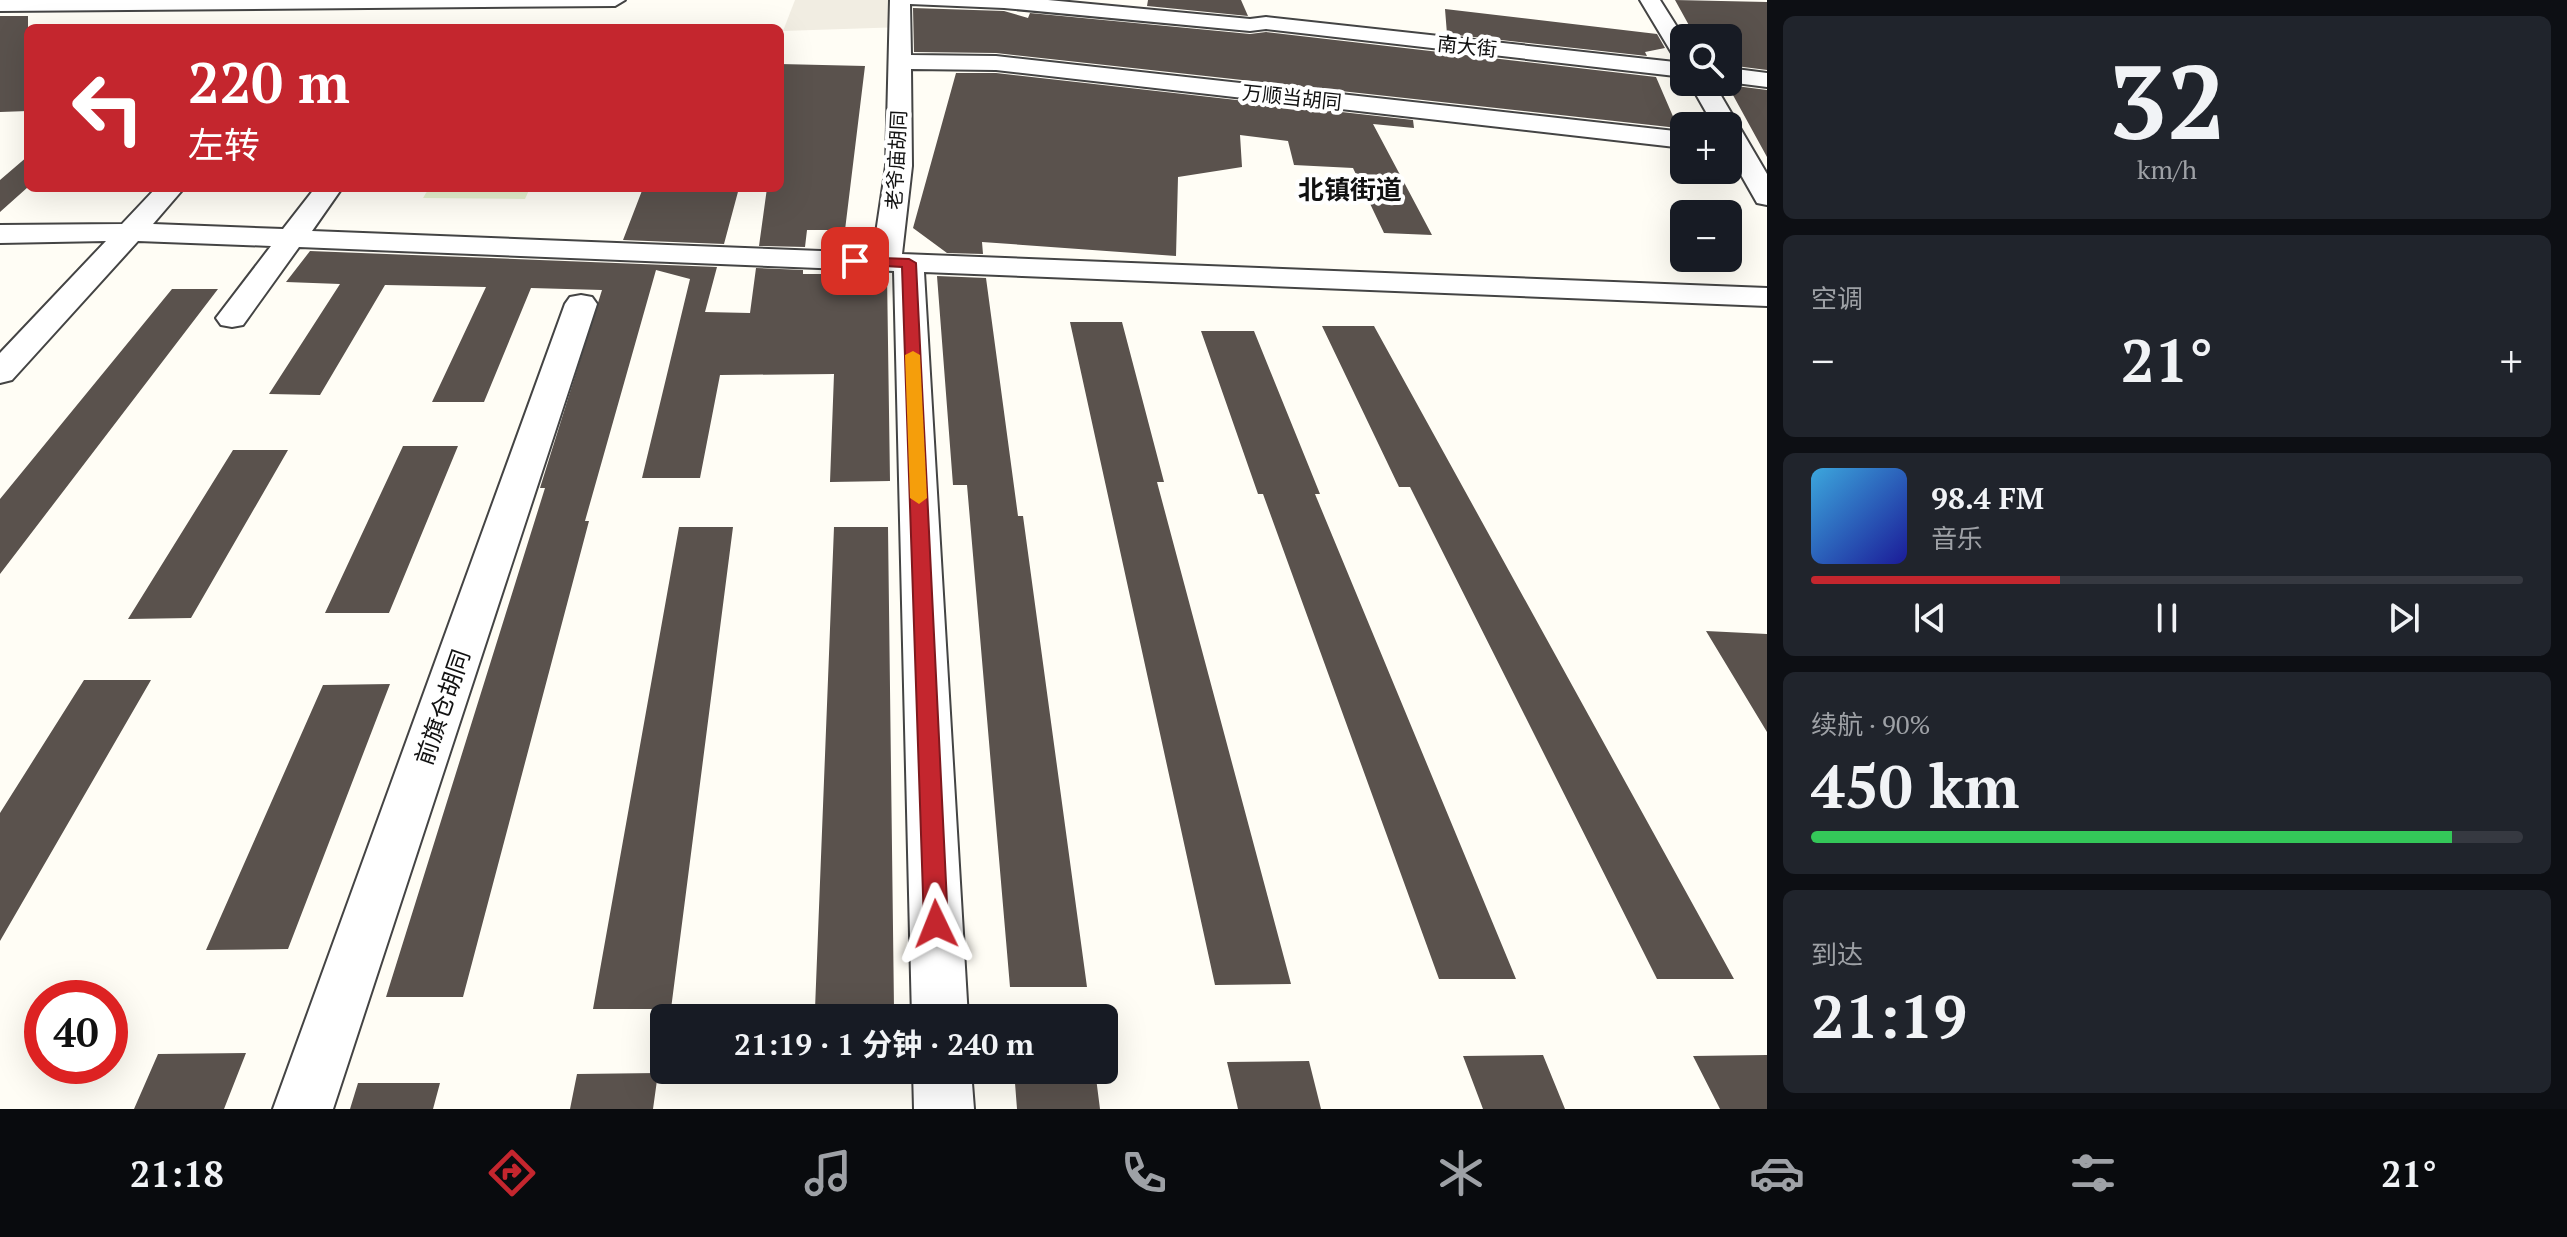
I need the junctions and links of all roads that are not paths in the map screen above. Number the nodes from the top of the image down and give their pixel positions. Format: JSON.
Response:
{"nodes":[{"id":1,"x":615,"y":0,"type":"edge"},
{"id":2,"x":900,"y":0,"type":"edge"},
{"id":3,"x":917,"y":0,"type":"edge"},
{"id":4,"x":1262,"y":0,"type":"edge"},
{"id":5,"x":1650,"y":0,"type":"edge"},
{"id":6,"x":346,"y":1,"type":"edge"},
{"id":7,"x":461,"y":1,"type":"edge"},
{"id":8,"x":126,"y":2,"type":"edge"},
{"id":9,"x":0,"y":5,"type":"edge"},
{"id":10,"x":449,"y":19,"type":"dead end"},
{"id":11,"x":329,"y":20,"type":"dead end"},
{"id":12,"x":1258,"y":24,"type":"junction"},
{"id":13,"x":1670,"y":32,"type":"edge"},
{"id":14,"x":899,"y":59,"type":"junction"},
{"id":15,"x":1670,"y":68,"type":"edge"},
{"id":16,"x":1742,"y":77,"type":"edge"},
{"id":17,"x":1767,"y":80,"type":"edge"},
{"id":18,"x":1670,"y":138,"type":"edge"},
{"id":19,"x":1742,"y":140,"type":"edge"},
{"id":20,"x":1767,"y":149,"type":"edge"},
{"id":21,"x":1742,"y":156,"type":"edge"},
{"id":22,"x":167,"y":192,"type":"edge"},
{"id":23,"x":326,"y":192,"type":"edge"},
{"id":24,"x":1767,"y":197,"type":"edge"},
{"id":25,"x":129,"y":232,"type":"junction"},
{"id":26,"x":0,"y":234,"type":"edge"},
{"id":27,"x":293,"y":239,"type":"junction"},
{"id":28,"x":898,"y":263,"type":"junction"},
{"id":29,"x":1767,"y":297,"type":"edge"},
{"id":30,"x":581,"y":304,"type":"dead end"},
{"id":31,"x":232,"y":318,"type":"dead end"},
{"id":32,"x":0,"y":373,"type":"edge"},
{"id":33,"x":939,"y":1004,"type":"edge"},
{"id":34,"x":943,"y":1084,"type":"edge"},
{"id":35,"x":303,"y":1109,"type":"edge"},
{"id":36,"x":944,"y":1109,"type":"edge"}],
"edges":[{"from":1,"to":7,"type":"street"},
{"from":2,"to":14,"type":"street","name":"老爷庙胡同"},
{"from":3,"to":12,"type":"street","name":"南大街"},
{"from":4,"to":12,"type":"street"},
{"from":5,"to":13,"type":"street"},
{"from":6,"to":7,"type":"street"},
{"from":6,"to":8,"type":"street"},
{"from":6,"to":11,"type":"street"},
{"from":7,"to":10,"type":"street"},
{"from":8,"to":9,"type":"street"},
{"from":12,"to":15,"type":"street","name":"南大街"},
{"from":14,"to":18,"type":"street","name":"万顺当胡同"},
{"from":14,"to":28,"type":"street","name":"老爷庙胡同"},
{"from":16,"to":17,"type":"street"},
{"from":19,"to":20,"type":"street"},
{"from":21,"to":24,"type":"street"},
{"from":22,"to":25,"type":"street"},
{"from":23,"to":27,"type":"street"},
{"from":25,"to":26,"type":"street"},
{"from":25,"to":27,"type":"street"},
{"from":25,"to":32,"type":"street"},
{"from":27,"to":28,"type":"street"},
{"from":27,"to":31,"type":"street"},
{"from":28,"to":29,"type":"street"},
{"from":28,"to":33,"type":"street","name":"老爷庙胡同"},
{"from":30,"to":35,"type":"street","name":"前旗仓胡同"},
{"from":34,"to":36,"type":"street"}]}
